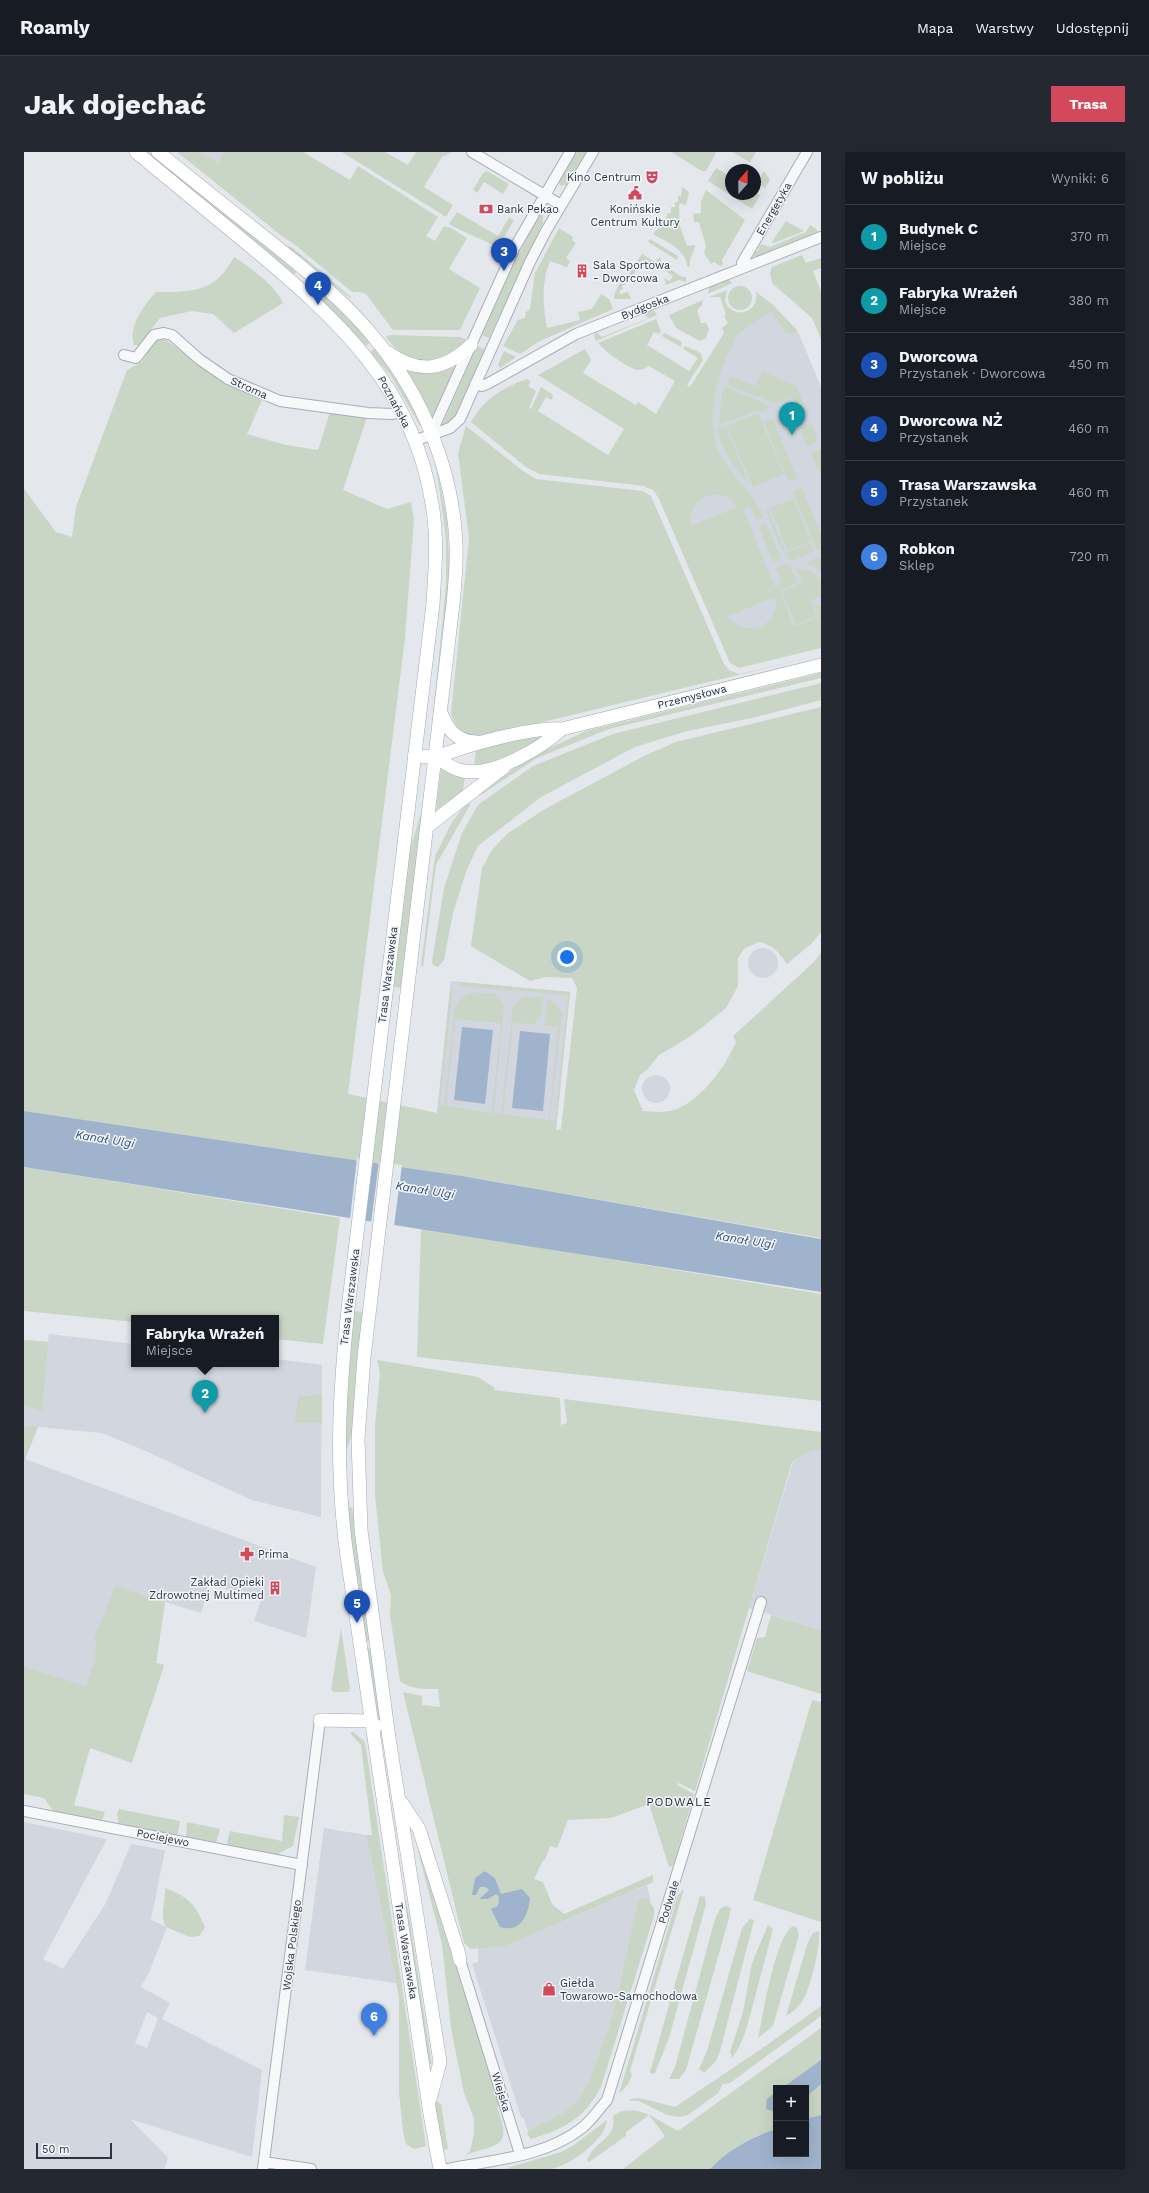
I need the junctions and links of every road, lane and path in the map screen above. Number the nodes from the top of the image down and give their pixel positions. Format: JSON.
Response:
{"nodes":[{"id":1,"x":136,"y":152,"type":"edge"},
{"id":2,"x":158,"y":152,"type":"edge"},
{"id":3,"x":472,"y":152,"type":"edge"},
{"id":4,"x":570,"y":152,"type":"edge"},
{"id":5,"x":593,"y":152,"type":"edge"},
{"id":6,"x":807,"y":152,"type":"edge"},
{"id":7,"x":544,"y":195,"type":"junction"},
{"id":8,"x":561,"y":205,"type":"junction"},
{"id":9,"x":821,"y":237,"type":"edge"},
{"id":10,"x":744,"y":266,"type":"junction"},
{"id":11,"x":471,"y":345,"type":"junction"},
{"id":12,"x":384,"y":350,"type":"junction"},
{"id":13,"x":124,"y":354,"type":"dead end"},
{"id":14,"x":475,"y":384,"type":"junction"},
{"id":15,"x":401,"y":412,"type":"junction"},
{"id":16,"x":431,"y":434,"type":"junction"},
{"id":17,"x":414,"y":442,"type":"junction"},
{"id":18,"x":821,"y":665,"type":"edge"},
{"id":19,"x":441,"y":712,"type":"junction"},
{"id":20,"x":562,"y":729,"type":"junction"},
{"id":21,"x":482,"y":743,"type":"junction"},
{"id":22,"x":414,"y":756,"type":"junction"},
{"id":23,"x":435,"y":758,"type":"junction"},
{"id":24,"x":510,"y":762,"type":"junction"},
{"id":25,"x":428,"y":826,"type":"junction"},
{"id":26,"x":761,"y":1602,"type":"dead end"},
{"id":27,"x":320,"y":1720,"type":"joint"},
{"id":28,"x":371,"y":1721,"type":"junction"},
{"id":29,"x":389,"y":1738,"type":"junction"},
{"id":30,"x":400,"y":1800,"type":"junction"},
{"id":31,"x":24,"y":1810,"type":"edge"},
{"id":32,"x":302,"y":1865,"type":"junction"},
{"id":33,"x":460,"y":1960,"type":"joint"},
{"id":34,"x":429,"y":2104,"type":"junction"},
{"id":35,"x":520,"y":2154,"type":"junction"},
{"id":36,"x":264,"y":2166,"type":"edge"},
{"id":37,"x":311,"y":2169,"type":"edge"},
{"id":38,"x":440,"y":2169,"type":"edge"},
{"id":39,"x":448,"y":2169,"type":"edge"}],
"edges":[{"from":1,"to":15,"type":"main road","name":"Poznańska"},
{"from":2,"to":12,"type":"main road","name":"Poznańska"},
{"from":3,"to":7,"type":"street"},
{"from":4,"to":7,"type":"street"},
{"from":5,"to":8,"type":"street"},
{"from":6,"to":10,"type":"street","name":"Energetyka"},
{"from":7,"to":8,"type":"street"},
{"from":7,"to":11,"type":"street"},
{"from":8,"to":14,"type":"street"},
{"from":9,"to":10,"type":"street","name":"Bydgoska"},
{"from":10,"to":14,"type":"street","name":"Bydgoska"},
{"from":11,"to":12,"type":"main road"},
{"from":11,"to":16,"type":"street"},
{"from":12,"to":16,"type":"main road","name":"Poznańska"},
{"from":13,"to":15,"type":"street","name":"Stroma"},
{"from":14,"to":16,"type":"street"},
{"from":15,"to":17,"type":"main road","name":"Poznańska"},
{"from":16,"to":17,"type":"street"},
{"from":16,"to":19,"type":"main road","name":"Poznańska"},
{"from":17,"to":22,"type":"main road","name":"Poznańska"},
{"from":18,"to":20,"type":"main road","name":"Przemysłowa"},
{"from":19,"to":21,"type":"main road"},
{"from":19,"to":23,"type":"main road","name":"Trasa Warszawska"},
{"from":20,"to":21,"type":"main road","name":"Przemysłowa"},
{"from":20,"to":24,"type":"main road","name":"Przemysłowa"},
{"from":21,"to":23,"type":"main road"},
{"from":22,"to":23,"type":"main road","name":"Przemysłowa"},
{"from":22,"to":28,"type":"main road","name":"Trasa Warszawska"},
{"from":23,"to":24,"type":"main road","name":"Przemysłowa"},
{"from":23,"to":25,"type":"main road","name":"Trasa Warszawska"},
{"from":24,"to":25,"type":"main road"},
{"from":25,"to":29,"type":"main road","name":"Trasa Warszawska"},
{"from":26,"to":35,"type":"street","name":"Podwale"},
{"from":27,"to":28,"type":"main road"},
{"from":27,"to":32,"type":"street","name":"Wojska Polskiego"},
{"from":28,"to":29,"type":"main road"},
{"from":28,"to":34,"type":"main road","name":"Trasa Warszawska"},
{"from":29,"to":30,"type":"main road","name":"Trasa Warszawska"},
{"from":30,"to":33,"type":"main road"},
{"from":30,"to":34,"type":"main road","name":"Trasa Warszawska"},
{"from":31,"to":32,"type":"street","name":"Pociejewo"},
{"from":32,"to":36,"type":"street","name":"Wojska Polskiego"},
{"from":33,"to":35,"type":"street","name":"Wiejska"},
{"from":34,"to":38,"type":"main road","name":"Trasa Warszawska"},
{"from":35,"to":39,"type":"street"},
{"from":36,"to":37,"type":"street"}]}
